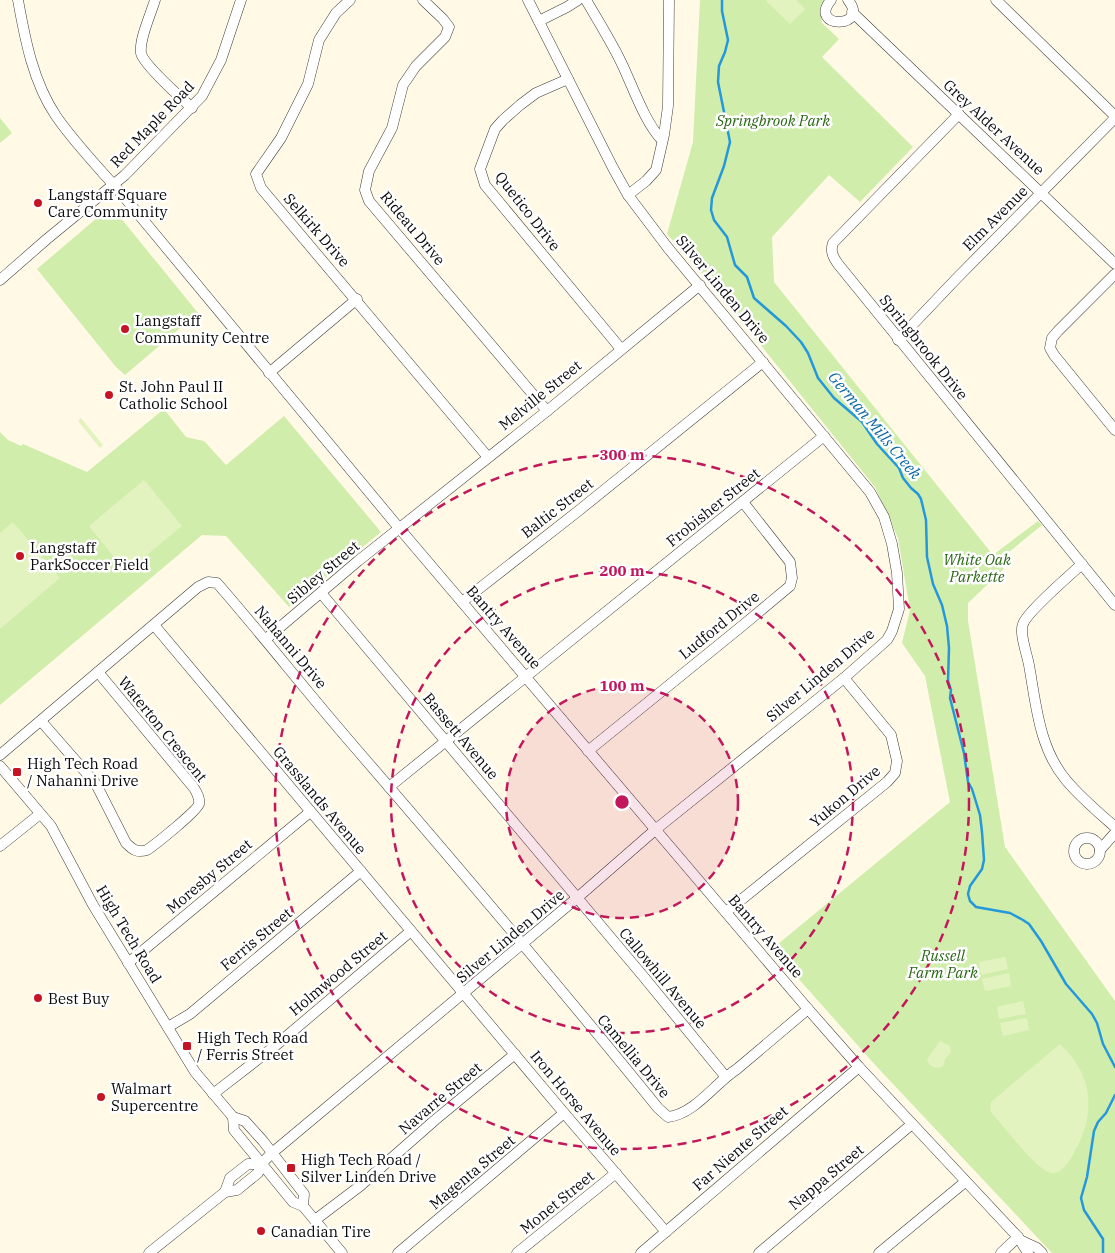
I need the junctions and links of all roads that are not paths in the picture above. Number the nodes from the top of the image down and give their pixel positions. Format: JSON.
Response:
{"nodes":[{"id":1,"x":18,"y":0,"type":"edge"},
{"id":2,"x":155,"y":0,"type":"edge"},
{"id":3,"x":241,"y":0,"type":"edge"},
{"id":4,"x":350,"y":0,"type":"edge"},
{"id":5,"x":423,"y":0,"type":"edge"},
{"id":6,"x":528,"y":0,"type":"edge"},
{"id":7,"x":578,"y":0,"type":"edge"},
{"id":8,"x":586,"y":0,"type":"edge"},
{"id":9,"x":669,"y":0,"type":"edge"},
{"id":10,"x":830,"y":0,"type":"edge"},
{"id":11,"x":848,"y":0,"type":"edge"},
{"id":12,"x":996,"y":0,"type":"edge"},
{"id":13,"x":852,"y":12,"type":"junction"},
{"id":14,"x":539,"y":21,"type":"junction"},
{"id":15,"x":568,"y":79,"type":"junction"},
{"id":16,"x":192,"y":108,"type":"junction"},
{"id":17,"x":959,"y":114,"type":"junction"},
{"id":18,"x":1115,"y":117,"type":"edge"},
{"id":19,"x":662,"y":140,"type":"junction"},
{"id":20,"x":113,"y":185,"type":"junction"},
{"id":21,"x":1042,"y":192,"type":"junction"},
{"id":22,"x":628,"y":195,"type":"junction"},
{"id":23,"x":1115,"y":264,"type":"edge"},
{"id":24,"x":1115,"y":274,"type":"edge"},
{"id":25,"x":0,"y":280,"type":"edge"},
{"id":26,"x":700,"y":285,"type":"junction"},
{"id":27,"x":357,"y":299,"type":"junction"},
{"id":28,"x":898,"y":340,"type":"junction"},
{"id":29,"x":621,"y":349,"type":"junction"},
{"id":30,"x":763,"y":362,"type":"junction"},
{"id":31,"x":269,"y":373,"type":"junction"},
{"id":32,"x":547,"y":411,"type":"junction"},
{"id":33,"x":1115,"y":430,"type":"edge"},
{"id":34,"x":824,"y":436,"type":"junction"},
{"id":35,"x":488,"y":456,"type":"junction"},
{"id":36,"x":743,"y":502,"type":"junction"},
{"id":37,"x":399,"y":528,"type":"junction"},
{"id":38,"x":1082,"y":564,"type":"junction"},
{"id":39,"x":321,"y":593,"type":"junction"},
{"id":40,"x":462,"y":602,"type":"junction"},
{"id":41,"x":1115,"y":605,"type":"edge"},
{"id":42,"x":154,"y":625,"type":"junction"},
{"id":43,"x":266,"y":639,"type":"junction"},
{"id":44,"x":98,"y":672,"type":"junction"},
{"id":45,"x":526,"y":676,"type":"junction"},
{"id":46,"x":844,"y":678,"type":"junction"},
{"id":47,"x":42,"y":721,"type":"junction"},
{"id":48,"x":446,"y":742,"type":"junction"},
{"id":49,"x":588,"y":751,"type":"junction"},
{"id":50,"x":0,"y":755,"type":"edge"},
{"id":51,"x":0,"y":766,"type":"edge"},
{"id":52,"x":389,"y":787,"type":"junction"},
{"id":53,"x":310,"y":812,"type":"junction"},
{"id":54,"x":40,"y":814,"type":"junction"},
{"id":55,"x":1115,"y":828,"type":"edge"},
{"id":56,"x":655,"y":830,"type":"junction"},
{"id":57,"x":1115,"y":833,"type":"edge"},
{"id":58,"x":0,"y":846,"type":"edge"},
{"id":59,"x":1100,"y":850,"type":"dead end"},
{"id":60,"x":361,"y":871,"type":"junction"},
{"id":61,"x":577,"y":898,"type":"junction"},
{"id":62,"x":726,"y":912,"type":"junction"},
{"id":63,"x":411,"y":931,"type":"junction"},
{"id":64,"x":523,"y":944,"type":"junction"},
{"id":65,"x":128,"y":964,"type":"junction"},
{"id":66,"x":464,"y":994,"type":"junction"},
{"id":67,"x":808,"y":1009,"type":"junction"},
{"id":68,"x":168,"y":1027,"type":"junction"},
{"id":69,"x":515,"y":1054,"type":"junction"},
{"id":70,"x":859,"y":1067,"type":"junction"},
{"id":71,"x":725,"y":1076,"type":"junction"},
{"id":72,"x":213,"y":1094,"type":"junction"},
{"id":73,"x":564,"y":1113,"type":"junction"},
{"id":74,"x":233,"y":1117,"type":"junction"},
{"id":75,"x":912,"y":1124,"type":"junction"},
{"id":76,"x":272,"y":1153,"type":"junction"},
{"id":77,"x":261,"y":1164,"type":"junction"},
{"id":78,"x":616,"y":1174,"type":"junction"},
{"id":79,"x":966,"y":1182,"type":"junction"},
{"id":80,"x":303,"y":1206,"type":"junction"},
{"id":81,"x":315,"y":1220,"type":"junction"},
{"id":82,"x":666,"y":1232,"type":"junction"},
{"id":83,"x":1020,"y":1239,"type":"junction"},
{"id":84,"x":149,"y":1253,"type":"edge"},
{"id":85,"x":342,"y":1253,"type":"edge"},
{"id":86,"x":398,"y":1253,"type":"edge"},
{"id":87,"x":517,"y":1253,"type":"edge"},
{"id":88,"x":641,"y":1253,"type":"edge"},
{"id":89,"x":759,"y":1253,"type":"edge"},
{"id":90,"x":879,"y":1253,"type":"edge"},
{"id":91,"x":1001,"y":1253,"type":"edge"},
{"id":92,"x":1028,"y":1253,"type":"edge"},
{"id":93,"x":1042,"y":1253,"type":"edge"}],
"edges":[{"from":1,"to":20,"type":"street","name":"Bantry Avenue"},
{"from":2,"to":16,"type":"street"},
{"from":3,"to":16,"type":"street","name":"Red Maple Road"},
{"from":4,"to":27,"type":"street","name":"Selkirk Drive"},
{"from":5,"to":32,"type":"street","name":"Rideau Drive"},
{"from":6,"to":14,"type":"street","name":"Silver Linden Drive"},
{"from":7,"to":14,"type":"street"},
{"from":8,"to":19,"type":"street"},
{"from":9,"to":19,"type":"street"},
{"from":10,"to":13,"type":"street"},
{"from":11,"to":13,"type":"street","name":"Grey Alder Avenue"},
{"from":12,"to":18,"type":"street"},
{"from":13,"to":17,"type":"street","name":"Grey Alder Avenue"},
{"from":14,"to":15,"type":"street","name":"Silver Linden Drive"},
{"from":15,"to":22,"type":"street","name":"Silver Linden Drive"},
{"from":15,"to":29,"type":"street","name":"Quetico Drive"},
{"from":16,"to":20,"type":"street","name":"Red Maple Road"},
{"from":17,"to":21,"type":"street","name":"Grey Alder Avenue"},
{"from":17,"to":28,"type":"street","name":"Springbrook Drive"},
{"from":18,"to":21,"type":"street","name":"Elm Avenue"},
{"from":19,"to":22,"type":"street"},
{"from":20,"to":25,"type":"street","name":"Red Maple Road"},
{"from":20,"to":31,"type":"street","name":"Bantry Avenue"},
{"from":21,"to":23,"type":"street","name":"Grey Alder Avenue"},
{"from":21,"to":28,"type":"street","name":"Elm Avenue"},
{"from":22,"to":26,"type":"street","name":"Silver Linden Drive"},
{"from":24,"to":33,"type":"street"},
{"from":26,"to":29,"type":"street","name":"Melville Street"},
{"from":26,"to":30,"type":"street","name":"Silver Linden Drive"},
{"from":27,"to":31,"type":"street"},
{"from":27,"to":35,"type":"street","name":"Selkirk Drive"},
{"from":28,"to":38,"type":"street","name":"Springbrook Drive"},
{"from":29,"to":32,"type":"street","name":"Melville Street"},
{"from":30,"to":34,"type":"street","name":"Silver Linden Drive"},
{"from":30,"to":40,"type":"street","name":"Baltic Street"},
{"from":31,"to":37,"type":"street","name":"Bantry Avenue"},
{"from":32,"to":35,"type":"street","name":"Melville Street"},
{"from":34,"to":36,"type":"street","name":"Frobisher Street"},
{"from":34,"to":46,"type":"street","name":"Silver Linden Drive"},
{"from":35,"to":37,"type":"street","name":"Melville Street"},
{"from":36,"to":45,"type":"street","name":"Frobisher Street"},
{"from":36,"to":49,"type":"street","name":"Ludford Drive"},
{"from":37,"to":39,"type":"street","name":"Sibley Street"},
{"from":37,"to":40,"type":"street","name":"Bantry Avenue"},
{"from":38,"to":41,"type":"street","name":"Springbrook Drive"},
{"from":38,"to":55,"type":"street"},
{"from":39,"to":43,"type":"street","name":"Sibley Street"},
{"from":39,"to":48,"type":"street","name":"Bassett Avenue"},
{"from":40,"to":45,"type":"street","name":"Bantry Avenue"},
{"from":42,"to":43,"type":"street","name":"Nahanni Drive"},
{"from":42,"to":44,"type":"street","name":"Nahanni Drive"},
{"from":42,"to":53,"type":"street","name":"Grasslands Avenue"},
{"from":43,"to":52,"type":"street","name":"Nahanni Drive"},
{"from":44,"to":47,"type":"street","name":"Nahanni Drive"},
{"from":44,"to":47,"type":"street","name":"Waterton Crescent"},
{"from":45,"to":48,"type":"street","name":"Frobisher Street"},
{"from":45,"to":49,"type":"street","name":"Bantry Avenue"},
{"from":46,"to":56,"type":"street","name":"Silver Linden Drive"},
{"from":46,"to":62,"type":"street","name":"Yukon Drive"},
{"from":47,"to":50,"type":"street","name":"Nahanni Drive"},
{"from":48,"to":52,"type":"street","name":"Frobisher Street"},
{"from":48,"to":61,"type":"street","name":"Bassett Avenue"},
{"from":49,"to":56,"type":"street","name":"Bantry Avenue"},
{"from":51,"to":54,"type":"street","name":"High Tech Road"},
{"from":52,"to":64,"type":"street","name":"Nahanni Drive"},
{"from":53,"to":60,"type":"street","name":"Grasslands Avenue"},
{"from":53,"to":65,"type":"street","name":"Moresby Street"},
{"from":54,"to":58,"type":"street"},
{"from":54,"to":65,"type":"street","name":"High Tech Road"},
{"from":56,"to":61,"type":"street","name":"Silver Linden Drive"},
{"from":56,"to":62,"type":"street","name":"Bantry Avenue"},
{"from":57,"to":59,"type":"street"},
{"from":60,"to":63,"type":"street","name":"Grasslands Avenue"},
{"from":60,"to":68,"type":"street","name":"Ferris Street"},
{"from":61,"to":64,"type":"street","name":"Silver Linden Drive"},
{"from":61,"to":71,"type":"street","name":"Callowhill Avenue"},
{"from":62,"to":67,"type":"street","name":"Bantry Avenue"},
{"from":63,"to":66,"type":"street","name":"Grasslands Avenue"},
{"from":63,"to":72,"type":"street","name":"Holmwood Street"},
{"from":64,"to":66,"type":"street","name":"Silver Linden Drive"},
{"from":64,"to":71,"type":"street","name":"Camellia Drive"},
{"from":65,"to":68,"type":"street","name":"High Tech Road"},
{"from":66,"to":69,"type":"street","name":"Iron Horse Avenue"},
{"from":66,"to":76,"type":"street","name":"Silver Linden Drive"},
{"from":67,"to":70,"type":"street","name":"Bantry Avenue"},
{"from":67,"to":71,"type":"street","name":"Camellia Drive"},
{"from":68,"to":72,"type":"street","name":"High Tech Road"},
{"from":69,"to":73,"type":"street","name":"Iron Horse Avenue"},
{"from":69,"to":81,"type":"street","name":"Navarre Street"},
{"from":70,"to":75,"type":"street","name":"Bantry Avenue"},
{"from":70,"to":82,"type":"street","name":"Far Niente Street"},
{"from":72,"to":74,"type":"street","name":"High Tech Road"},
{"from":73,"to":78,"type":"street","name":"Iron Horse Avenue"},
{"from":73,"to":86,"type":"street","name":"Magenta Street"},
{"from":74,"to":76,"type":"street","name":"High Tech Road"},
{"from":74,"to":77,"type":"street","name":"High Tech Road"},
{"from":75,"to":79,"type":"street","name":"Bantry Avenue"},
{"from":75,"to":89,"type":"street","name":"Nappa Street"},
{"from":76,"to":77,"type":"street","name":"Silver Linden Drive"},
{"from":76,"to":80,"type":"street","name":"High Tech Road"},
{"from":77,"to":80,"type":"street","name":"High Tech Road"},
{"from":77,"to":84,"type":"street","name":"Silver Linden Drive"},
{"from":78,"to":82,"type":"street","name":"Iron Horse Avenue"},
{"from":78,"to":87,"type":"street","name":"Monet Street"},
{"from":79,"to":83,"type":"street","name":"Bantry Avenue"},
{"from":79,"to":90,"type":"street"},
{"from":80,"to":81,"type":"street","name":"High Tech Road"},
{"from":81,"to":85,"type":"street","name":"High Tech Road"},
{"from":82,"to":88,"type":"street","name":"Far Niente Street"},
{"from":83,"to":91,"type":"street"},
{"from":83,"to":92,"type":"street","name":"Bantry Avenue"},
{"from":83,"to":93,"type":"street","name":"Bantry Avenue"}]}
